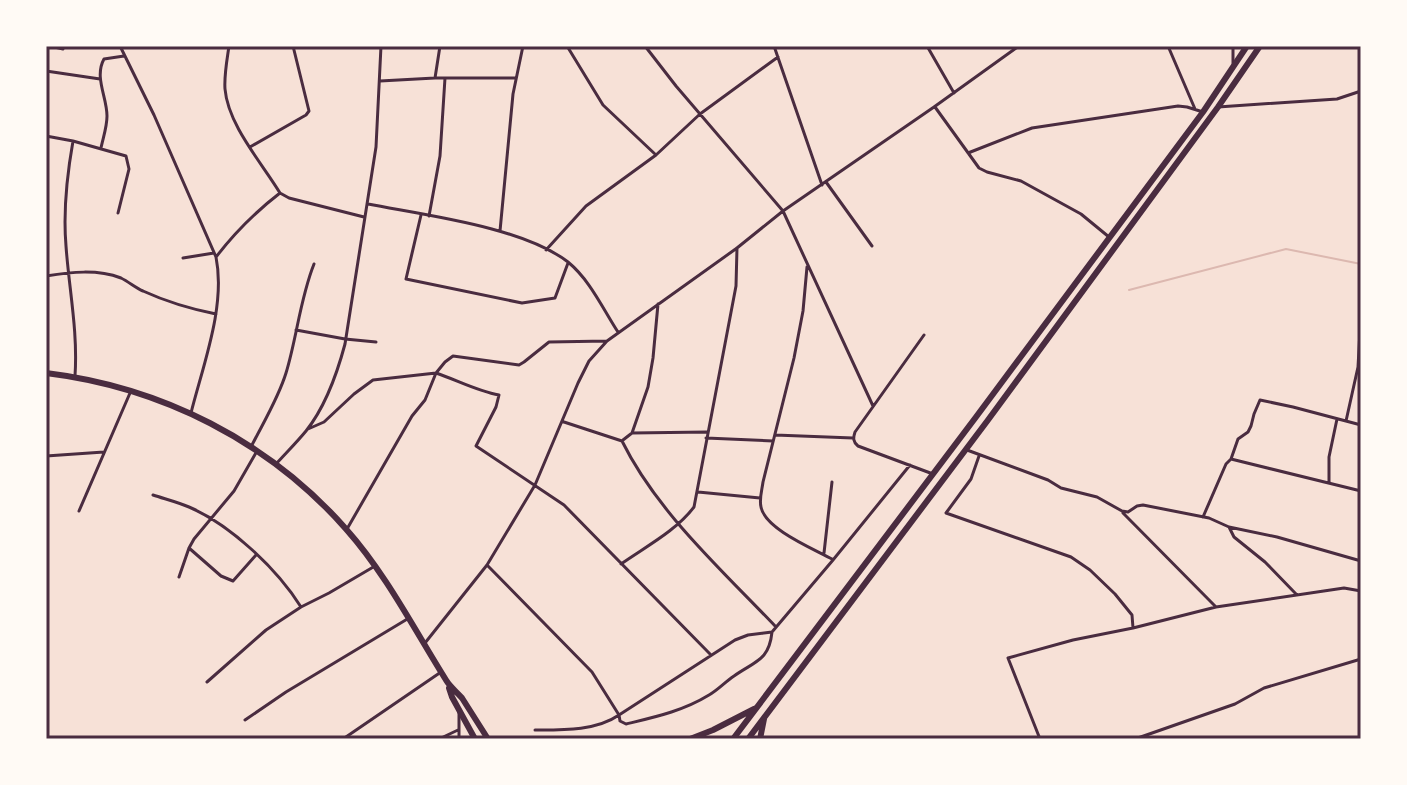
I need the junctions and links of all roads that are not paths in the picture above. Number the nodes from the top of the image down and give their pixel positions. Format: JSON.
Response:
{"nodes":[{"id":1,"x":50,"y":46,"type":"edge"},
{"id":2,"x":120,"y":46,"type":"edge"},
{"id":3,"x":222,"y":46,"type":"edge"},
{"id":4,"x":293,"y":46,"type":"edge"},
{"id":5,"x":381,"y":46,"type":"edge"},
{"id":6,"x":440,"y":46,"type":"edge"},
{"id":7,"x":523,"y":46,"type":"edge"},
{"id":8,"x":567,"y":46,"type":"edge"},
{"id":9,"x":645,"y":46,"type":"edge"},
{"id":10,"x":774,"y":46,"type":"edge"},
{"id":11,"x":927,"y":46,"type":"edge"},
{"id":12,"x":1019,"y":46,"type":"edge"},
{"id":13,"x":1168,"y":46,"type":"edge"},
{"id":14,"x":1233,"y":46,"type":"edge"},
{"id":15,"x":1247,"y":46,"type":"edge"},
{"id":16,"x":1260,"y":46,"type":"edge"},
{"id":17,"x":229,"y":47,"type":"edge"},
{"id":18,"x":63,"y":49,"type":"dead end"},
{"id":19,"x":124,"y":56,"type":"junction"},
{"id":20,"x":778,"y":57,"type":"junction"},
{"id":21,"x":1233,"y":67,"type":"junction"},
{"id":22,"x":46,"y":71,"type":"edge"},
{"id":23,"x":435,"y":78,"type":"junction"},
{"id":24,"x":445,"y":78,"type":"junction"},
{"id":25,"x":515,"y":78,"type":"junction"},
{"id":26,"x":100,"y":79,"type":"junction"},
{"id":27,"x":380,"y":81,"type":"junction"},
{"id":28,"x":1361,"y":91,"type":"edge"},
{"id":29,"x":954,"y":93,"type":"junction"},
{"id":30,"x":934,"y":107,"type":"junction"},
{"id":31,"x":1218,"y":107,"type":"junction"},
{"id":32,"x":1199,"y":110,"type":"junction"},
{"id":33,"x":700,"y":114,"type":"junction"},
{"id":34,"x":46,"y":136,"type":"edge"},
{"id":35,"x":73,"y":141,"type":"junction"},
{"id":36,"x":250,"y":147,"type":"junction"},
{"id":37,"x":101,"y":148,"type":"junction"},
{"id":38,"x":968,"y":153,"type":"junction"},
{"id":39,"x":656,"y":155,"type":"junction"},
{"id":40,"x":824,"y":183,"type":"junction"},
{"id":41,"x":280,"y":193,"type":"junction"},
{"id":42,"x":367,"y":204,"type":"junction"},
{"id":43,"x":783,"y":211,"type":"junction"},
{"id":44,"x":118,"y":213,"type":"dead end"},
{"id":45,"x":421,"y":215,"type":"junction"},
{"id":46,"x":429,"y":216,"type":"junction"},
{"id":47,"x":364,"y":217,"type":"junction"},
{"id":48,"x":500,"y":231,"type":"junction"},
{"id":49,"x":1109,"y":237,"type":"junction"},
{"id":50,"x":872,"y":246,"type":"dead end"},
{"id":51,"x":737,"y":248,"type":"junction"},
{"id":52,"x":546,"y":250,"type":"junction"},
{"id":53,"x":215,"y":255,"type":"junction"},
{"id":54,"x":183,"y":258,"type":"dead end"},
{"id":55,"x":569,"y":263,"type":"junction"},
{"id":56,"x":807,"y":263,"type":"junction"},
{"id":57,"x":314,"y":264,"type":"dead end"},
{"id":58,"x":69,"y":272,"type":"junction"},
{"id":59,"x":46,"y":276,"type":"edge"},
{"id":60,"x":658,"y":304,"type":"junction"},
{"id":61,"x":216,"y":314,"type":"junction"},
{"id":62,"x":296,"y":330,"type":"junction"},
{"id":63,"x":1360,"y":331,"type":"edge"},
{"id":64,"x":618,"y":332,"type":"junction"},
{"id":65,"x":924,"y":335,"type":"dead end"},
{"id":66,"x":345,"y":339,"type":"junction"},
{"id":67,"x":607,"y":341,"type":"junction"},
{"id":68,"x":376,"y":342,"type":"dead end"},
{"id":69,"x":46,"y":373,"type":"edge"},
{"id":70,"x":436,"y":373,"type":"junction"},
{"id":71,"x":75,"y":377,"type":"junction"},
{"id":72,"x":132,"y":390,"type":"junction"},
{"id":73,"x":873,"y":406,"type":"junction"},
{"id":74,"x":191,"y":413,"type":"junction"},
{"id":75,"x":1337,"y":419,"type":"junction"},
{"id":76,"x":1346,"y":421,"type":"junction"},
{"id":77,"x":563,"y":422,"type":"junction"},
{"id":78,"x":1361,"y":425,"type":"edge"},
{"id":79,"x":307,"y":430,"type":"junction"},
{"id":80,"x":707,"y":432,"type":"junction"},
{"id":81,"x":632,"y":433,"type":"junction"},
{"id":82,"x":775,"y":435,"type":"junction"},
{"id":83,"x":706,"y":438,"type":"junction"},
{"id":84,"x":853,"y":438,"type":"junction"},
{"id":85,"x":622,"y":441,"type":"junction"},
{"id":86,"x":773,"y":441,"type":"junction"},
{"id":87,"x":254,"y":449,"type":"junction"},
{"id":88,"x":965,"y":450,"type":"junction"},
{"id":89,"x":104,"y":452,"type":"junction"},
{"id":90,"x":46,"y":456,"type":"edge"},
{"id":91,"x":979,"y":456,"type":"junction"},
{"id":92,"x":1231,"y":459,"type":"junction"},
{"id":93,"x":276,"y":464,"type":"junction"},
{"id":94,"x":910,"y":465,"type":"junction"},
{"id":95,"x":933,"y":474,"type":"junction"},
{"id":96,"x":832,"y":482,"type":"dead end"},
{"id":97,"x":1329,"y":482,"type":"junction"},
{"id":98,"x":535,"y":485,"type":"junction"},
{"id":99,"x":1361,"y":491,"type":"edge"},
{"id":100,"x":698,"y":492,"type":"junction"},
{"id":101,"x":153,"y":495,"type":"dead end"},
{"id":102,"x":760,"y":498,"type":"junction"},
{"id":103,"x":79,"y":511,"type":"dead end"},
{"id":104,"x":1122,"y":511,"type":"junction"},
{"id":105,"x":1203,"y":517,"type":"junction"},
{"id":106,"x":211,"y":518,"type":"junction"},
{"id":107,"x":677,"y":524,"type":"junction"},
{"id":108,"x":1229,"y":527,"type":"junction"},
{"id":109,"x":347,"y":530,"type":"junction"},
{"id":110,"x":189,"y":548,"type":"junction"},
{"id":111,"x":256,"y":555,"type":"junction"},
{"id":112,"x":823,"y":555,"type":"junction"},
{"id":113,"x":833,"y":560,"type":"junction"},
{"id":114,"x":1361,"y":561,"type":"edge"},
{"id":115,"x":621,"y":564,"type":"junction"},
{"id":116,"x":487,"y":565,"type":"junction"},
{"id":117,"x":375,"y":566,"type":"junction"},
{"id":118,"x":179,"y":577,"type":"dead end"},
{"id":119,"x":1361,"y":591,"type":"edge"},
{"id":120,"x":1297,"y":595,"type":"junction"},
{"id":121,"x":301,"y":607,"type":"junction"},
{"id":122,"x":1216,"y":607,"type":"junction"},
{"id":123,"x":409,"y":618,"type":"junction"},
{"id":124,"x":776,"y":627,"type":"junction"},
{"id":125,"x":1133,"y":628,"type":"junction"},
{"id":126,"x":772,"y":632,"type":"junction"},
{"id":127,"x":425,"y":643,"type":"junction"},
{"id":128,"x":711,"y":655,"type":"junction"},
{"id":129,"x":1361,"y":659,"type":"edge"},
{"id":130,"x":441,"y":672,"type":"junction"},
{"id":131,"x":207,"y":682,"type":"dead end"},
{"id":132,"x":448,"y":684,"type":"junction"},
{"id":133,"x":757,"y":707,"type":"junction"},
{"id":134,"x":459,"y":710,"type":"junction"},
{"id":135,"x":619,"y":715,"type":"junction"},
{"id":136,"x":765,"y":716,"type":"junction"},
{"id":137,"x":245,"y":720,"type":"dead end"},
{"id":138,"x":468,"y":728,"type":"junction"},
{"id":139,"x":458,"y":730,"type":"junction"},
{"id":140,"x":535,"y":730,"type":"dead end"},
{"id":141,"x":489,"y":738,"type":"edge"},
{"id":142,"x":343,"y":739,"type":"edge"},
{"id":143,"x":439,"y":739,"type":"edge"},
{"id":144,"x":459,"y":739,"type":"edge"},
{"id":145,"x":468,"y":739,"type":"edge"},
{"id":146,"x":475,"y":739,"type":"edge"},
{"id":147,"x":690,"y":739,"type":"edge"},
{"id":148,"x":733,"y":739,"type":"edge"},
{"id":149,"x":748,"y":739,"type":"edge"},
{"id":150,"x":760,"y":739,"type":"edge"},
{"id":151,"x":1040,"y":739,"type":"edge"},
{"id":152,"x":1135,"y":739,"type":"edge"}],
"edges":[{"from":1,"to":18,"type":"street"},
{"from":2,"to":19,"type":"street"},
{"from":3,"to":17,"type":"street"},
{"from":4,"to":36,"type":"street"},
{"from":5,"to":27,"type":"street"},
{"from":6,"to":23,"type":"street"},
{"from":7,"to":25,"type":"street"},
{"from":8,"to":39,"type":"street"},
{"from":9,"to":33,"type":"street"},
{"from":10,"to":20,"type":"street"},
{"from":11,"to":29,"type":"street"},
{"from":12,"to":29,"type":"street"},
{"from":13,"to":32,"type":"street"},
{"from":14,"to":21,"type":"street"},
{"from":15,"to":21,"type":"highway"},
{"from":16,"to":31,"type":"highway"},
{"from":17,"to":36,"type":"street"},
{"from":19,"to":26,"type":"street"},
{"from":19,"to":53,"type":"street"},
{"from":20,"to":33,"type":"street"},
{"from":20,"to":40,"type":"street"},
{"from":21,"to":32,"type":"highway"},
{"from":22,"to":26,"type":"street"},
{"from":23,"to":24,"type":"street"},
{"from":23,"to":27,"type":"street"},
{"from":24,"to":25,"type":"street"},
{"from":24,"to":46,"type":"street"},
{"from":25,"to":48,"type":"street"},
{"from":26,"to":37,"type":"street"},
{"from":27,"to":42,"type":"street"},
{"from":28,"to":31,"type":"street"},
{"from":29,"to":30,"type":"street"},
{"from":30,"to":38,"type":"street"},
{"from":30,"to":40,"type":"street"},
{"from":31,"to":88,"type":"highway"},
{"from":32,"to":38,"type":"street"},
{"from":32,"to":49,"type":"highway"},
{"from":33,"to":39,"type":"street"},
{"from":33,"to":43,"type":"street"},
{"from":34,"to":35,"type":"street"},
{"from":35,"to":37,"type":"street"},
{"from":35,"to":58,"type":"street"},
{"from":36,"to":41,"type":"street"},
{"from":37,"to":44,"type":"street"},
{"from":38,"to":49,"type":"street"},
{"from":39,"to":52,"type":"street"},
{"from":40,"to":43,"type":"street"},
{"from":40,"to":50,"type":"street"},
{"from":41,"to":47,"type":"street"},
{"from":41,"to":53,"type":"street"},
{"from":42,"to":45,"type":"street"},
{"from":42,"to":47,"type":"street"},
{"from":43,"to":51,"type":"street"},
{"from":43,"to":56,"type":"street"},
{"from":45,"to":46,"type":"street"},
{"from":45,"to":55,"type":"street"},
{"from":46,"to":48,"type":"street"},
{"from":47,"to":66,"type":"street"},
{"from":48,"to":52,"type":"street"},
{"from":49,"to":95,"type":"highway"},
{"from":51,"to":60,"type":"street"},
{"from":51,"to":80,"type":"street"},
{"from":52,"to":55,"type":"street"},
{"from":53,"to":54,"type":"street"},
{"from":53,"to":61,"type":"street"},
{"from":55,"to":64,"type":"street"},
{"from":56,"to":73,"type":"street"},
{"from":56,"to":82,"type":"street"},
{"from":57,"to":62,"type":"street"},
{"from":58,"to":59,"type":"street"},
{"from":58,"to":61,"type":"street"},
{"from":58,"to":71,"type":"street"},
{"from":60,"to":64,"type":"street"},
{"from":60,"to":81,"type":"street"},
{"from":61,"to":74,"type":"street"},
{"from":62,"to":66,"type":"street"},
{"from":62,"to":87,"type":"street"},
{"from":63,"to":76,"type":"street"},
{"from":64,"to":67,"type":"street"},
{"from":65,"to":73,"type":"street"},
{"from":66,"to":68,"type":"street"},
{"from":66,"to":79,"type":"street"},
{"from":67,"to":70,"type":"street"},
{"from":67,"to":77,"type":"street"},
{"from":69,"to":71,"type":"highway"},
{"from":70,"to":79,"type":"street"},
{"from":70,"to":98,"type":"street"},
{"from":70,"to":109,"type":"street"},
{"from":71,"to":72,"type":"highway"},
{"from":72,"to":74,"type":"highway"},
{"from":72,"to":89,"type":"street"},
{"from":73,"to":84,"type":"street"},
{"from":74,"to":87,"type":"highway"},
{"from":75,"to":76,"type":"street"},
{"from":75,"to":92,"type":"street"},
{"from":75,"to":97,"type":"street"},
{"from":76,"to":78,"type":"street"},
{"from":77,"to":85,"type":"street"},
{"from":77,"to":98,"type":"street"},
{"from":79,"to":93,"type":"street"},
{"from":80,"to":81,"type":"street"},
{"from":80,"to":83,"type":"street"},
{"from":81,"to":85,"type":"street"},
{"from":82,"to":84,"type":"street"},
{"from":82,"to":86,"type":"street"},
{"from":83,"to":86,"type":"street"},
{"from":83,"to":100,"type":"street"},
{"from":84,"to":94,"type":"street"},
{"from":85,"to":107,"type":"street"},
{"from":86,"to":102,"type":"street"},
{"from":87,"to":93,"type":"highway"},
{"from":87,"to":106,"type":"street"},
{"from":88,"to":91,"type":"street"},
{"from":88,"to":136,"type":"highway"},
{"from":89,"to":90,"type":"street"},
{"from":89,"to":103,"type":"street"},
{"from":91,"to":104,"type":"street"},
{"from":91,"to":125,"type":"street"},
{"from":92,"to":97,"type":"street"},
{"from":92,"to":105,"type":"street"},
{"from":93,"to":109,"type":"highway"},
{"from":94,"to":95,"type":"street"},
{"from":94,"to":113,"type":"street"},
{"from":95,"to":133,"type":"highway"},
{"from":96,"to":112,"type":"street"},
{"from":97,"to":99,"type":"street"},
{"from":98,"to":115,"type":"street"},
{"from":98,"to":116,"type":"street"},
{"from":100,"to":102,"type":"street"},
{"from":100,"to":107,"type":"street"},
{"from":101,"to":106,"type":"street"},
{"from":102,"to":112,"type":"street"},
{"from":104,"to":105,"type":"street"},
{"from":104,"to":122,"type":"street"},
{"from":105,"to":108,"type":"street"},
{"from":106,"to":110,"type":"street"},
{"from":106,"to":111,"type":"street"},
{"from":107,"to":115,"type":"street"},
{"from":107,"to":124,"type":"street"},
{"from":108,"to":114,"type":"street"},
{"from":108,"to":120,"type":"street"},
{"from":109,"to":117,"type":"highway"},
{"from":110,"to":111,"type":"street"},
{"from":110,"to":118,"type":"street"},
{"from":111,"to":121,"type":"street"},
{"from":112,"to":113,"type":"street"},
{"from":113,"to":124,"type":"street"},
{"from":115,"to":128,"type":"street"},
{"from":116,"to":127,"type":"street"},
{"from":116,"to":135,"type":"street"},
{"from":117,"to":121,"type":"street"},
{"from":117,"to":123,"type":"highway"},
{"from":119,"to":120,"type":"street"},
{"from":120,"to":122,"type":"street"},
{"from":121,"to":131,"type":"street"},
{"from":122,"to":125,"type":"street"},
{"from":123,"to":127,"type":"highway"},
{"from":123,"to":137,"type":"street"},
{"from":124,"to":126,"type":"street"},
{"from":125,"to":151,"type":"street"},
{"from":126,"to":128,"type":"street"},
{"from":126,"to":135,"type":"street"},
{"from":127,"to":130,"type":"highway"},
{"from":128,"to":135,"type":"street"},
{"from":129,"to":152,"type":"street"},
{"from":130,"to":132,"type":"highway"},
{"from":130,"to":142,"type":"street"},
{"from":132,"to":134,"type":"highway"},
{"from":132,"to":141,"type":"highway"},
{"from":133,"to":147,"type":"highway"},
{"from":133,"to":148,"type":"highway"},
{"from":134,"to":138,"type":"highway"},
{"from":134,"to":139,"type":"street"},
{"from":135,"to":140,"type":"street"},
{"from":136,"to":149,"type":"highway"},
{"from":136,"to":150,"type":"highway"},
{"from":138,"to":145,"type":"highway"},
{"from":138,"to":146,"type":"highway"},
{"from":139,"to":143,"type":"street"},
{"from":139,"to":144,"type":"street"}]}
